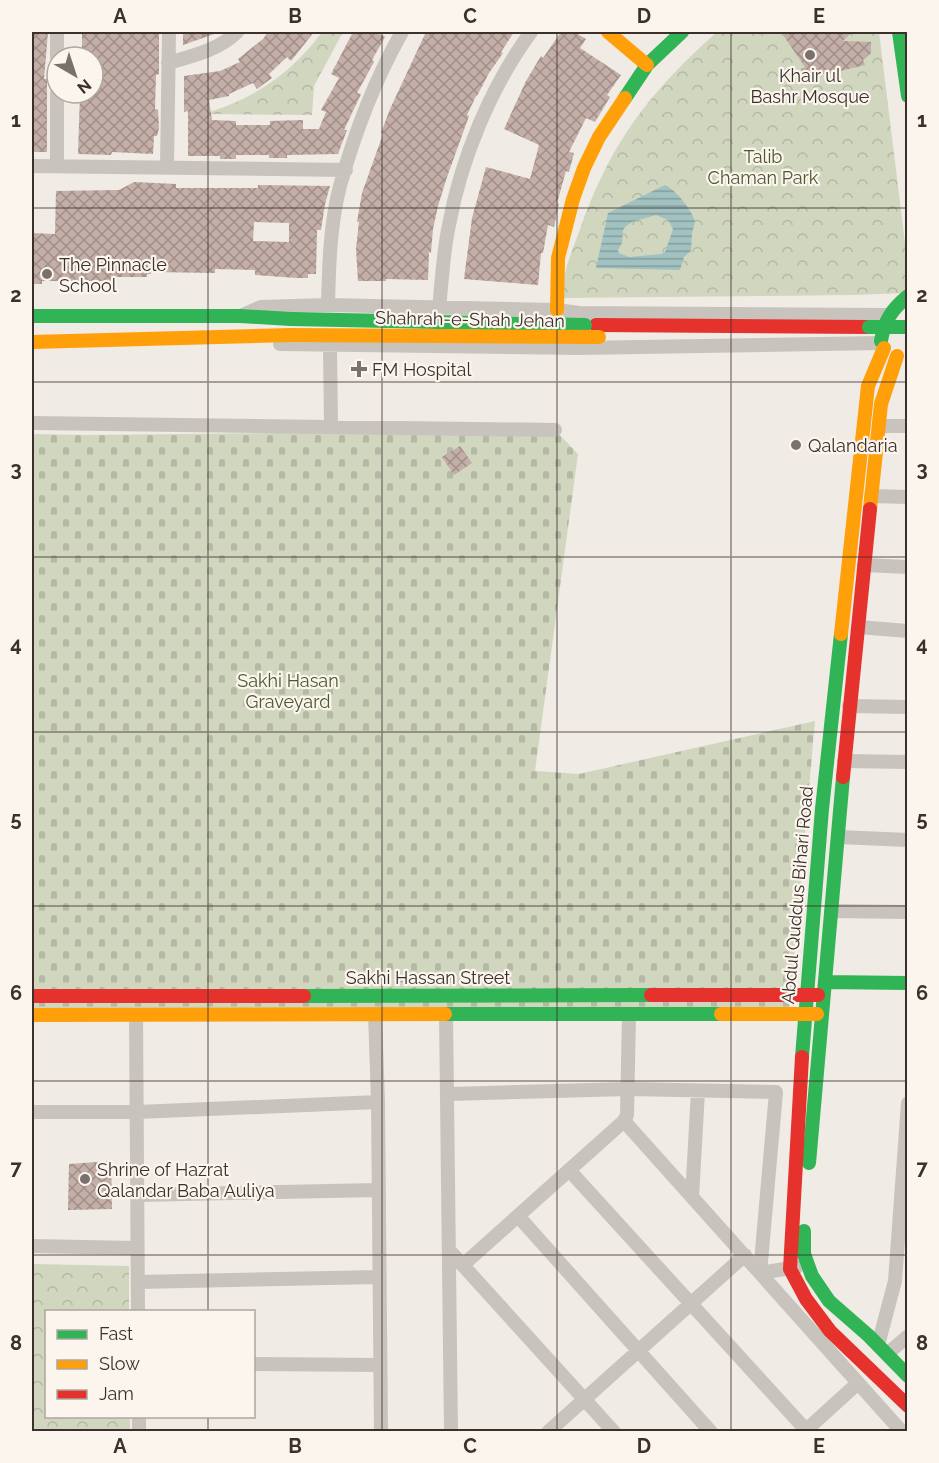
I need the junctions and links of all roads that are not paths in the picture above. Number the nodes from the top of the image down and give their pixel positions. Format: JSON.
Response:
{"nodes":[{"id":1,"x":169,"y":32,"type":"edge"},
{"id":2,"x":237,"y":32,"type":"edge"},
{"id":3,"x":402,"y":32,"type":"edge"},
{"id":4,"x":531,"y":32,"type":"edge"},
{"id":5,"x":608,"y":32,"type":"edge"},
{"id":6,"x":682,"y":32,"type":"edge"},
{"id":7,"x":899,"y":32,"type":"edge"},
{"id":8,"x":168,"y":63,"type":"junction"},
{"id":9,"x":647,"y":65,"type":"junction"},
{"id":10,"x":908,"y":96,"type":"edge"},
{"id":11,"x":57,"y":105,"type":"edge"},
{"id":12,"x":57,"y":165,"type":"junction"},
{"id":13,"x":32,"y":166,"type":"edge"},
{"id":14,"x":167,"y":167,"type":"junction"},
{"id":15,"x":345,"y":170,"type":"junction"},
{"id":16,"x":908,"y":296,"type":"edge"},
{"id":17,"x":328,"y":305,"type":"junction"},
{"id":18,"x":440,"y":308,"type":"junction"},
{"id":19,"x":557,"y":310,"type":"junction"},
{"id":20,"x":579,"y":313,"type":"junction"},
{"id":21,"x":887,"y":315,"type":"junction"},
{"id":22,"x":32,"y":316,"type":"edge"},
{"id":23,"x":240,"y":316,"type":"junction"},
{"id":24,"x":908,"y":327,"type":"edge"},
{"id":25,"x":260,"y":335,"type":"junction"},
{"id":26,"x":908,"y":340,"type":"edge"},
{"id":27,"x":32,"y":342,"type":"edge"},
{"id":28,"x":330,"y":346,"type":"junction"},
{"id":29,"x":882,"y":346,"type":"junction"},
{"id":30,"x":578,"y":348,"type":"junction"},
{"id":31,"x":902,"y":357,"type":"edge"},
{"id":32,"x":32,"y":423,"type":"edge"},
{"id":33,"x":879,"y":426,"type":"junction"},
{"id":34,"x":908,"y":426,"type":"edge"},
{"id":35,"x":331,"y":427,"type":"junction"},
{"id":36,"x":555,"y":430,"type":"dead end"},
{"id":37,"x":872,"y":496,"type":"junction"},
{"id":38,"x":908,"y":497,"type":"edge"},
{"id":39,"x":864,"y":565,"type":"junction"},
{"id":40,"x":908,"y":567,"type":"edge"},
{"id":41,"x":858,"y":627,"type":"junction"},
{"id":42,"x":908,"y":631,"type":"edge"},
{"id":43,"x":849,"y":706,"type":"junction"},
{"id":44,"x":908,"y":707,"type":"edge"},
{"id":45,"x":844,"y":761,"type":"junction"},
{"id":46,"x":908,"y":762,"type":"edge"},
{"id":47,"x":837,"y":837,"type":"junction"},
{"id":48,"x":908,"y":840,"type":"edge"},
{"id":49,"x":831,"y":911,"type":"junction"},
{"id":50,"x":908,"y":912,"type":"edge"},
{"id":51,"x":908,"y":983,"type":"edge"},
{"id":52,"x":824,"y":989,"type":"junction"},
{"id":53,"x":807,"y":995,"type":"junction"},
{"id":54,"x":32,"y":996,"type":"edge"},
{"id":55,"x":822,"y":1013,"type":"junction"},
{"id":56,"x":375,"y":1014,"type":"junction"},
{"id":57,"x":446,"y":1014,"type":"junction"},
{"id":58,"x":629,"y":1014,"type":"junction"},
{"id":59,"x":805,"y":1014,"type":"junction"},
{"id":60,"x":32,"y":1015,"type":"edge"},
{"id":61,"x":136,"y":1015,"type":"junction"},
{"id":62,"x":628,"y":1089,"type":"junction"},
{"id":63,"x":698,"y":1090,"type":"junction"},
{"id":64,"x":449,"y":1094,"type":"junction"},
{"id":65,"x":378,"y":1102,"type":"junction"},
{"id":66,"x":908,"y":1103,"type":"edge"},
{"id":67,"x":32,"y":1112,"type":"edge"},
{"id":68,"x":138,"y":1112,"type":"junction"},
{"id":69,"x":624,"y":1120,"type":"junction"},
{"id":70,"x":569,"y":1170,"type":"junction"},
{"id":71,"x":378,"y":1190,"type":"junction"},
{"id":72,"x":138,"y":1195,"type":"junction"},
{"id":73,"x":692,"y":1197,"type":"junction"},
{"id":74,"x":518,"y":1216,"type":"junction"},
{"id":75,"x":32,"y":1246,"type":"edge"},
{"id":76,"x":137,"y":1248,"type":"junction"},
{"id":77,"x":449,"y":1250,"type":"junction"},
{"id":78,"x":745,"y":1255,"type":"junction"},
{"id":79,"x":808,"y":1265,"type":"junction"},
{"id":80,"x":463,"y":1266,"type":"junction"},
{"id":81,"x":790,"y":1269,"type":"junction"},
{"id":82,"x":760,"y":1273,"type":"junction"},
{"id":83,"x":379,"y":1277,"type":"junction"},
{"id":84,"x":138,"y":1282,"type":"junction"},
{"id":85,"x":690,"y":1304,"type":"junction"},
{"id":86,"x":138,"y":1310,"type":"edge"},
{"id":87,"x":908,"y":1336,"type":"edge"},
{"id":88,"x":639,"y":1350,"type":"junction"},
{"id":89,"x":882,"y":1350,"type":"junction"},
{"id":90,"x":255,"y":1364,"type":"edge"},
{"id":91,"x":380,"y":1365,"type":"junction"},
{"id":92,"x":908,"y":1376,"type":"edge"},
{"id":93,"x":858,"y":1383,"type":"junction"},
{"id":94,"x":584,"y":1399,"type":"junction"},
{"id":95,"x":908,"y":1406,"type":"edge"},
{"id":96,"x":381,"y":1431,"type":"edge"},
{"id":97,"x":451,"y":1431,"type":"edge"},
{"id":98,"x":549,"y":1431,"type":"edge"},
{"id":99,"x":614,"y":1431,"type":"edge"},
{"id":100,"x":711,"y":1431,"type":"edge"},
{"id":101,"x":805,"y":1431,"type":"edge"},
{"id":102,"x":902,"y":1431,"type":"edge"}],
"edges":[{"from":1,"to":8,"type":"street"},
{"from":2,"to":8,"type":"street"},
{"from":3,"to":15,"type":"street"},
{"from":4,"to":18,"type":"street"},
{"from":5,"to":9,"type":"main road"},
{"from":6,"to":9,"type":"main road"},
{"from":7,"to":10,"type":"main road"},
{"from":8,"to":14,"type":"street"},
{"from":9,"to":19,"type":"main road"},
{"from":11,"to":12,"type":"street"},
{"from":12,"to":13,"type":"street"},
{"from":12,"to":14,"type":"street"},
{"from":14,"to":15,"type":"street"},
{"from":15,"to":17,"type":"street"},
{"from":16,"to":21,"type":"main road"},
{"from":17,"to":18,"type":"street"},
{"from":17,"to":23,"type":"street"},
{"from":18,"to":19,"type":"street"},
{"from":19,"to":20,"type":"street"},
{"from":20,"to":21,"type":"street"},
{"from":20,"to":30,"type":"street"},
{"from":21,"to":29,"type":"main road","name":"Abdul Quddus Bihari Road"},
{"from":22,"to":23,"type":"main road","name":"Shahrah-e-Shah Jehan"},
{"from":23,"to":24,"type":"main road","name":"Shahrah-e-Shah Jehan","bridge":true},
{"from":25,"to":26,"type":"main road","name":"Shahrah-e-Shah Jehan","bridge":true},
{"from":25,"to":27,"type":"main road","name":"Shahrah-e-Shah Jehan"},
{"from":25,"to":28,"type":"street"},
{"from":28,"to":30,"type":"street"},
{"from":28,"to":35,"type":"street"},
{"from":29,"to":30,"type":"street"},
{"from":29,"to":31,"type":"main road"},
{"from":29,"to":53,"type":"main road","name":"Abdul Quddus Bihari Road"},
{"from":31,"to":33,"type":"main road","name":"Abdul Quddus Bihari Road"},
{"from":32,"to":35,"type":"street"},
{"from":33,"to":34,"type":"street"},
{"from":33,"to":37,"type":"main road","name":"Abdul Quddus Bihari Road"},
{"from":35,"to":36,"type":"street"},
{"from":37,"to":38,"type":"street"},
{"from":37,"to":39,"type":"main road","name":"Abdul Quddus Bihari Road"},
{"from":39,"to":40,"type":"street"},
{"from":39,"to":41,"type":"main road","name":"Abdul Quddus Bihari Road"},
{"from":41,"to":42,"type":"street"},
{"from":41,"to":43,"type":"main road","name":"Abdul Quddus Bihari Road"},
{"from":43,"to":44,"type":"street"},
{"from":43,"to":45,"type":"main road","name":"Abdul Quddus Bihari Road"},
{"from":45,"to":46,"type":"street"},
{"from":45,"to":47,"type":"main road","name":"Abdul Quddus Bihari Road"},
{"from":47,"to":48,"type":"street"},
{"from":47,"to":49,"type":"main road","name":"Abdul Quddus Bihari Road"},
{"from":49,"to":50,"type":"street"},
{"from":49,"to":52,"type":"main road","name":"Abdul Quddus Bihari Road"},
{"from":51,"to":52,"type":"main road","name":"Sakhi Hassan Street"},
{"from":52,"to":53,"type":"main road","name":"Sakhi Hassan Street"},
{"from":52,"to":55,"type":"main road","name":"Abdul Quddus Bihari Road"},
{"from":53,"to":54,"type":"main road","name":"Sakhi Hassan Street"},
{"from":53,"to":59,"type":"main road","name":"Abdul Quddus Bihari Road"},
{"from":55,"to":59,"type":"main road","name":"Sakhi Hassan Street"},
{"from":55,"to":79,"type":"main road","name":"Abdul Quddus Bihari Road"},
{"from":56,"to":57,"type":"main road","name":"Sakhi Hassan Street"},
{"from":56,"to":61,"type":"main road","name":"Sakhi Hassan Street"},
{"from":56,"to":65,"type":"street"},
{"from":57,"to":58,"type":"main road","name":"Sakhi Hassan Street"},
{"from":57,"to":64,"type":"street"},
{"from":58,"to":59,"type":"main road","name":"Sakhi Hassan Street"},
{"from":58,"to":62,"type":"street"},
{"from":59,"to":81,"type":"main road","name":"Abdul Quddus Bihari Road"},
{"from":60,"to":61,"type":"main road","name":"Sakhi Hassan Street"},
{"from":61,"to":68,"type":"street"},
{"from":62,"to":63,"type":"street"},
{"from":62,"to":64,"type":"street"},
{"from":62,"to":69,"type":"street"},
{"from":63,"to":73,"type":"street"},
{"from":63,"to":82,"type":"street"},
{"from":64,"to":77,"type":"street"},
{"from":65,"to":68,"type":"street"},
{"from":65,"to":71,"type":"street"},
{"from":66,"to":89,"type":"street"},
{"from":67,"to":68,"type":"street"},
{"from":68,"to":72,"type":"street"},
{"from":69,"to":70,"type":"street"},
{"from":69,"to":73,"type":"street"},
{"from":70,"to":74,"type":"street"},
{"from":70,"to":85,"type":"street"},
{"from":71,"to":72,"type":"street"},
{"from":71,"to":83,"type":"street"},
{"from":72,"to":76,"type":"street"},
{"from":73,"to":78,"type":"street"},
{"from":74,"to":80,"type":"street"},
{"from":74,"to":88,"type":"street"},
{"from":75,"to":76,"type":"street"},
{"from":76,"to":84,"type":"street"},
{"from":77,"to":80,"type":"street"},
{"from":77,"to":97,"type":"street"},
{"from":78,"to":82,"type":"street"},
{"from":78,"to":85,"type":"street"},
{"from":79,"to":81,"type":"street"},
{"from":79,"to":89,"type":"main road","name":"Abdul Quddus Bihari Road"},
{"from":80,"to":94,"type":"street"},
{"from":81,"to":82,"type":"street"},
{"from":81,"to":95,"type":"main road"},
{"from":82,"to":93,"type":"street"},
{"from":83,"to":84,"type":"street"},
{"from":83,"to":91,"type":"street"},
{"from":84,"to":86,"type":"street"},
{"from":85,"to":88,"type":"street"},
{"from":85,"to":101,"type":"street"},
{"from":87,"to":89,"type":"street"},
{"from":88,"to":94,"type":"street"},
{"from":88,"to":100,"type":"street"},
{"from":89,"to":92,"type":"main road","name":"Abdul Quddus Bihari Road"},
{"from":90,"to":91,"type":"street"},
{"from":91,"to":96,"type":"street"},
{"from":93,"to":101,"type":"street"},
{"from":93,"to":102,"type":"street"},
{"from":94,"to":98,"type":"street"},
{"from":94,"to":99,"type":"street"}]}
